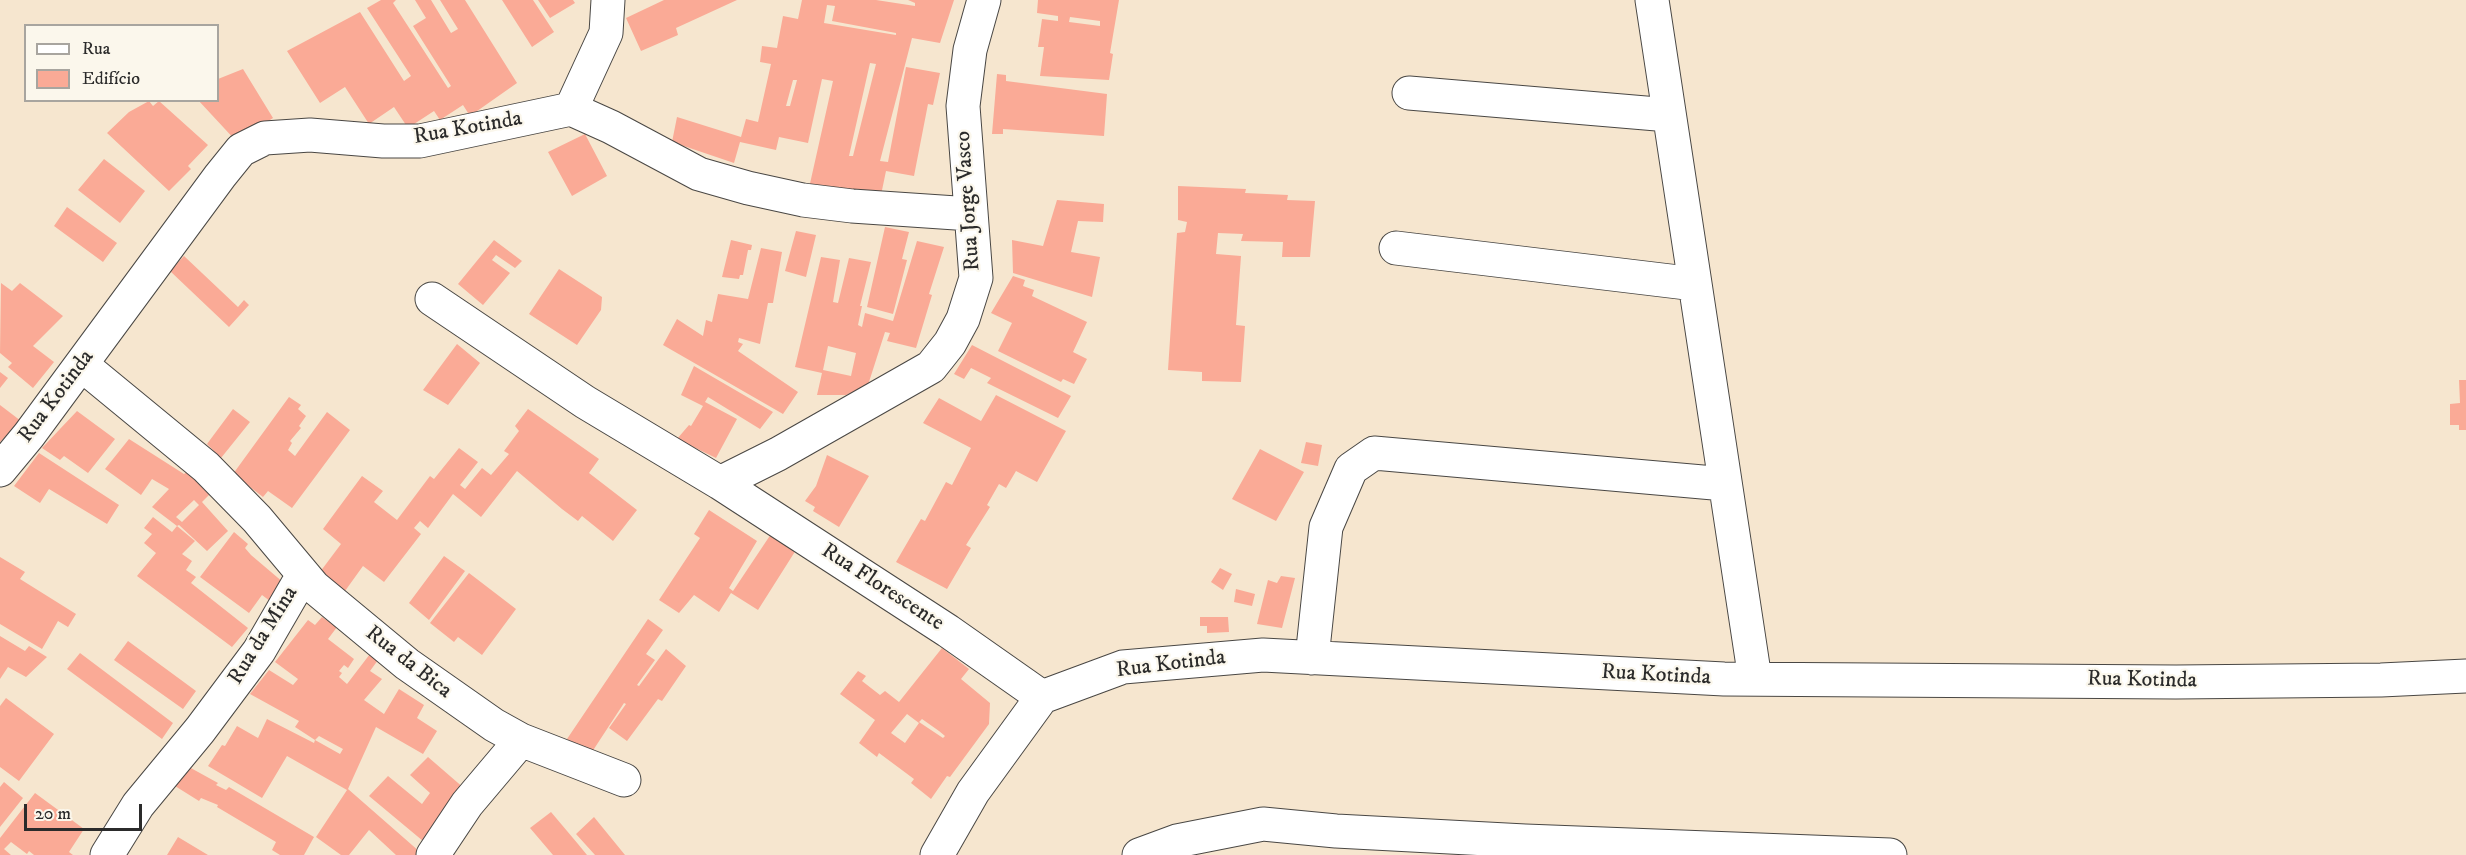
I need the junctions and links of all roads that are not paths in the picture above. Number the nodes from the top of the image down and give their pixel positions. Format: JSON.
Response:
{"nodes":[{"id":1,"x":608,"y":0,"type":"edge"},
{"id":2,"x":984,"y":0,"type":"edge"},
{"id":3,"x":1652,"y":0,"type":"edge"},
{"id":4,"x":1409,"y":93,"type":"dead end"},
{"id":5,"x":571,"y":109,"type":"junction"},
{"id":6,"x":1669,"y":115,"type":"junction"},
{"id":7,"x":971,"y":214,"type":"junction"},
{"id":8,"x":1396,"y":248,"type":"dead end"},
{"id":9,"x":1695,"y":284,"type":"junction"},
{"id":10,"x":432,"y":299,"type":"dead end"},
{"id":11,"x":82,"y":365,"type":"junction"},
{"id":12,"x":0,"y":470,"type":"edge"},
{"id":13,"x":720,"y":483,"type":"junction"},
{"id":14,"x":1725,"y":484,"type":"junction"},
{"id":15,"x":303,"y":575,"type":"junction"},
{"id":16,"x":1312,"y":658,"type":"junction"},
{"id":17,"x":2466,"y":676,"type":"edge"},
{"id":18,"x":1755,"y":679,"type":"junction"},
{"id":19,"x":1042,"y":697,"type":"junction"},
{"id":20,"x":521,"y":740,"type":"junction"},
{"id":21,"x":624,"y":780,"type":"dead end"},
{"id":22,"x":107,"y":855,"type":"edge"},
{"id":23,"x":433,"y":855,"type":"edge"},
{"id":24,"x":937,"y":855,"type":"edge"},
{"id":25,"x":1139,"y":855,"type":"edge"},
{"id":26,"x":1890,"y":855,"type":"edge"}],
"edges":[{"from":1,"to":5,"type":"street"},
{"from":2,"to":7,"type":"street","name":"Rua Jorge Vasco"},
{"from":3,"to":6,"type":"street"},
{"from":4,"to":6,"type":"street"},
{"from":5,"to":7,"type":"street"},
{"from":5,"to":11,"type":"street","name":"Rua Kotinda"},
{"from":6,"to":9,"type":"street"},
{"from":7,"to":13,"type":"street","name":"Rua Jorge Vasco"},
{"from":8,"to":9,"type":"street"},
{"from":9,"to":14,"type":"street"},
{"from":10,"to":13,"type":"street","name":"Rua Florescente"},
{"from":11,"to":12,"type":"street","name":"Rua Kotinda"},
{"from":11,"to":15,"type":"street","name":"Rua da Mina"},
{"from":13,"to":19,"type":"street","name":"Rua Florescente"},
{"from":14,"to":16,"type":"street"},
{"from":14,"to":18,"type":"street"},
{"from":15,"to":20,"type":"street","name":"Rua da Bica"},
{"from":15,"to":22,"type":"street","name":"Rua da Mina"},
{"from":16,"to":18,"type":"street","name":"Rua Kotinda"},
{"from":16,"to":19,"type":"street","name":"Rua Kotinda"},
{"from":17,"to":18,"type":"street","name":"Rua Kotinda"},
{"from":19,"to":24,"type":"street"},
{"from":20,"to":21,"type":"street","name":"Rua da Bica"},
{"from":20,"to":23,"type":"street"},
{"from":25,"to":26,"type":"street"}]}
